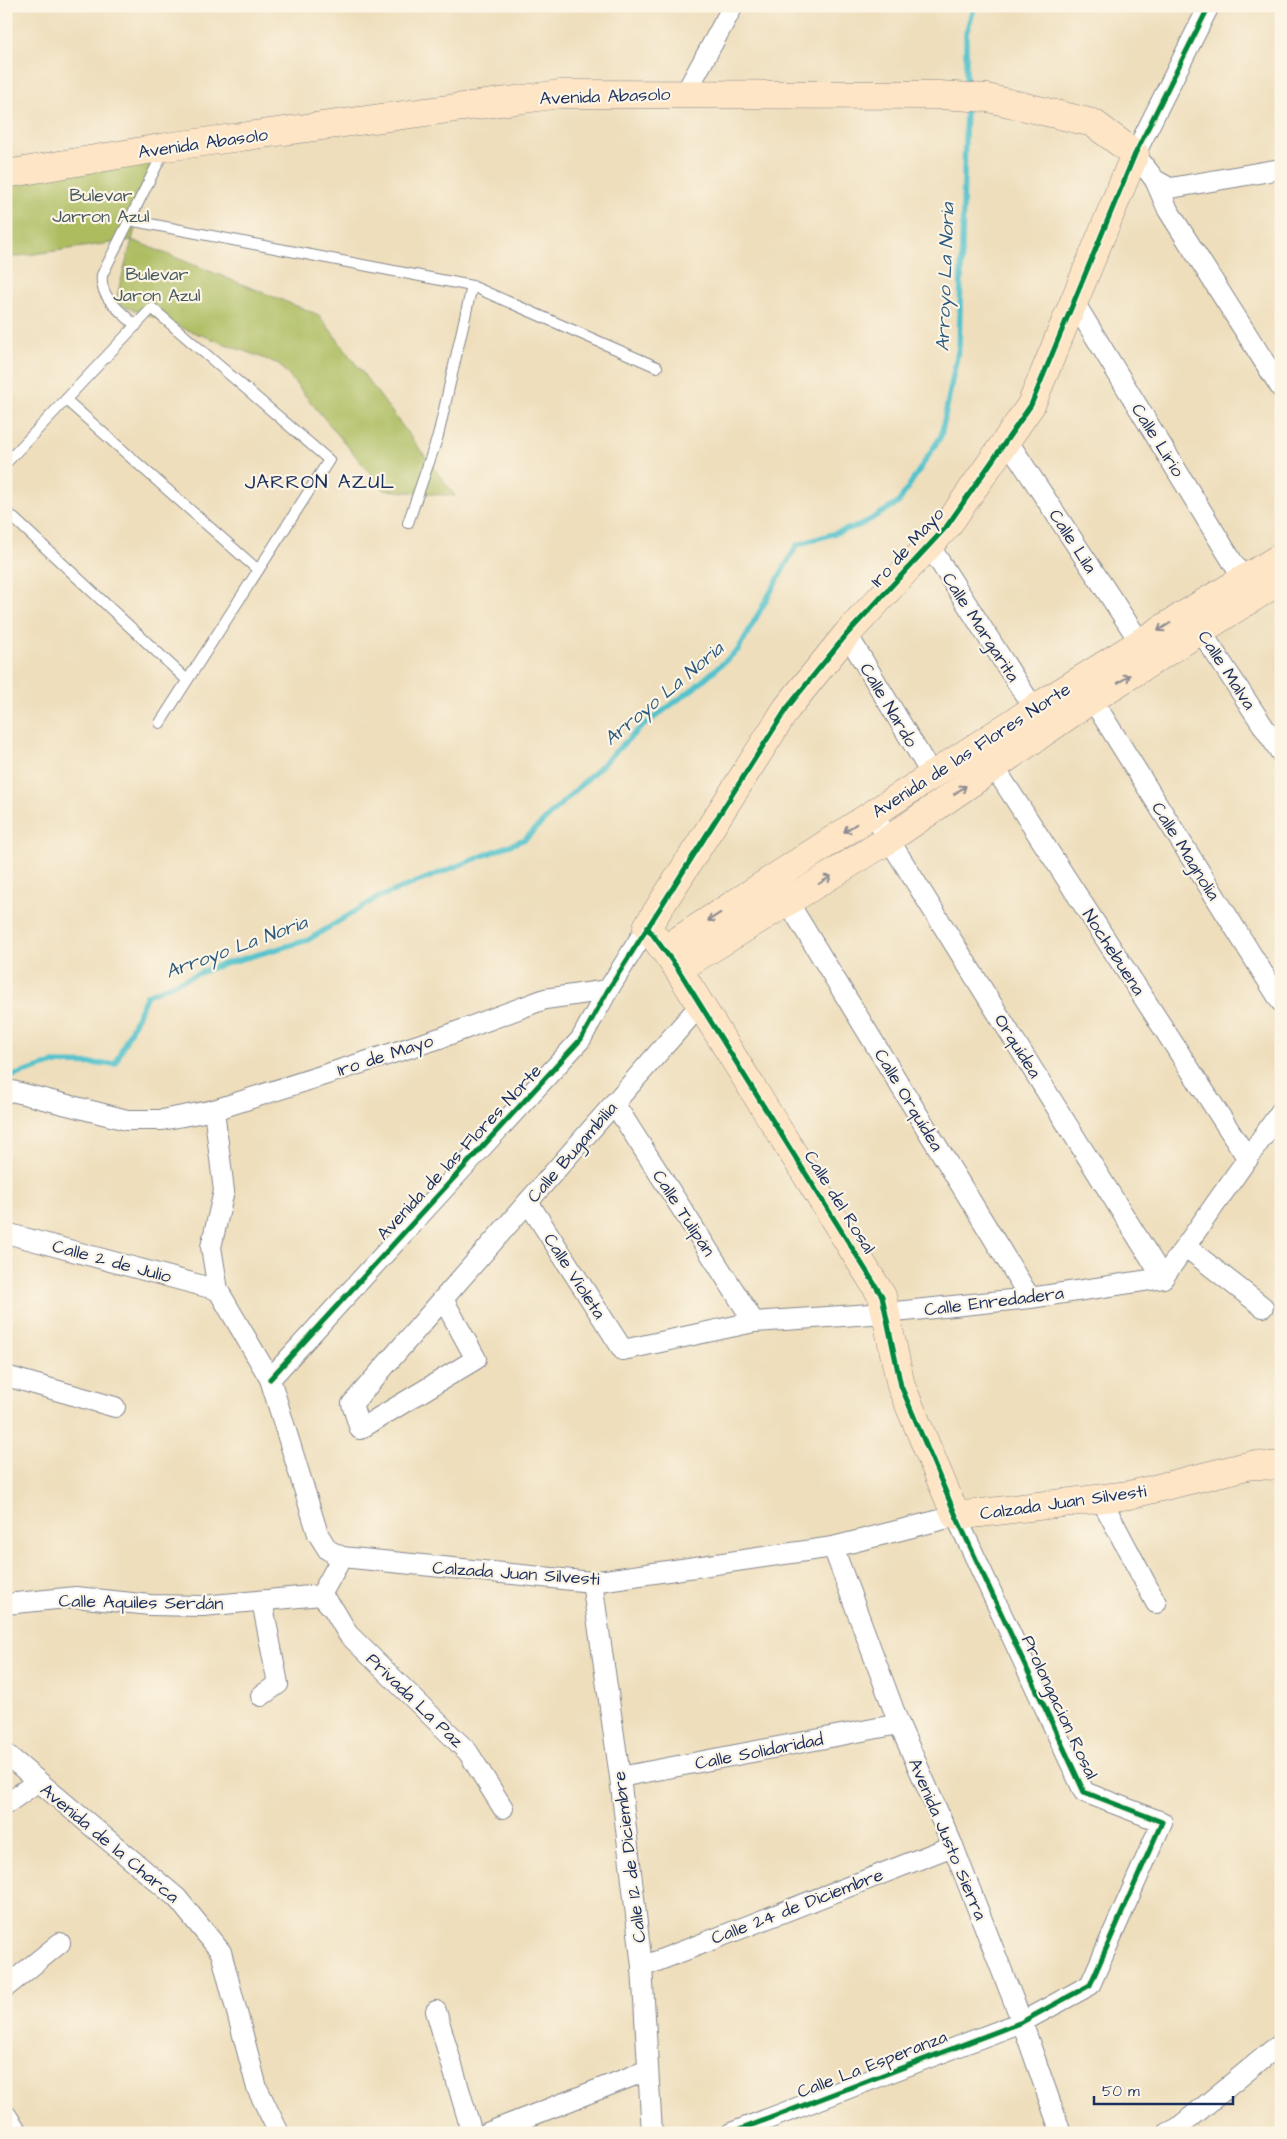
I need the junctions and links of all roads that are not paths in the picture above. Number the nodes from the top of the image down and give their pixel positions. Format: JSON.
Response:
{"nodes":[{"id":1,"x":733,"y":6,"type":"edge"},
{"id":2,"x":1209,"y":6,"type":"edge"},
{"id":3,"x":685,"y":94,"type":"junction"},
{"id":4,"x":166,"y":147,"type":"junction"},
{"id":5,"x":1135,"y":154,"type":"junction"},
{"id":6,"x":1281,"y":169,"type":"edge"},
{"id":7,"x":6,"y":174,"type":"edge"},
{"id":8,"x":1163,"y":184,"type":"junction"},
{"id":9,"x":130,"y":220,"type":"junction"},
{"id":10,"x":472,"y":286,"type":"junction"},
{"id":11,"x":1074,"y":302,"type":"junction"},
{"id":12,"x":136,"y":326,"type":"junction"},
{"id":13,"x":1251,"y":330,"type":"junction"},
{"id":14,"x":1281,"y":366,"type":"edge"},
{"id":15,"x":657,"y":368,"type":"dead end"},
{"id":16,"x":1281,"y":388,"type":"edge"},
{"id":17,"x":66,"y":400,"type":"junction"},
{"id":18,"x":1007,"y":440,"type":"junction"},
{"id":19,"x":6,"y":463,"type":"edge"},
{"id":20,"x":6,"y":511,"type":"edge"},
{"id":21,"x":408,"y":523,"type":"dead end"},
{"id":22,"x":928,"y":546,"type":"junction"},
{"id":23,"x":1281,"y":557,"type":"edge"},
{"id":24,"x":258,"y":570,"type":"junction"},
{"id":25,"x":1243,"y":579,"type":"junction"},
{"id":26,"x":1281,"y":580,"type":"edge"},
{"id":27,"x":1196,"y":620,"type":"junction"},
{"id":28,"x":847,"y":634,"type":"junction"},
{"id":29,"x":1140,"y":642,"type":"junction"},
{"id":30,"x":187,"y":680,"type":"junction"},
{"id":31,"x":1092,"y":699,"type":"junction"},
{"id":32,"x":1034,"y":710,"type":"junction"},
{"id":33,"x":160,"y":723,"type":"dead end"},
{"id":34,"x":1279,"y":746,"type":"edge"},
{"id":35,"x":987,"y":755,"type":"junction"},
{"id":36,"x":932,"y":775,"type":"junction"},
{"id":37,"x":872,"y":814,"type":"junction"},
{"id":38,"x":888,"y":840,"type":"junction"},
{"id":39,"x":788,"y":902,"type":"junction"},
{"id":40,"x":647,"y":927,"type":"junction"},
{"id":41,"x":672,"y":959,"type":"junction"},
{"id":42,"x":608,"y":990,"type":"junction"},
{"id":43,"x":1281,"y":1002,"type":"edge"},
{"id":44,"x":701,"y":1004,"type":"junction"},
{"id":45,"x":6,"y":1093,"type":"edge"},
{"id":46,"x":614,"y":1103,"type":"junction"},
{"id":47,"x":214,"y":1110,"type":"junction"},
{"id":48,"x":1281,"y":1111,"type":"edge"},
{"id":49,"x":1248,"y":1159,"type":"junction"},
{"id":50,"x":528,"y":1202,"type":"junction"},
{"id":51,"x":6,"y":1233,"type":"edge"},
{"id":52,"x":1186,"y":1246,"type":"junction"},
{"id":53,"x":1163,"y":1278,"type":"junction"},
{"id":54,"x":218,"y":1290,"type":"junction"},
{"id":55,"x":1030,"y":1298,"type":"junction"},
{"id":56,"x":443,"y":1299,"type":"junction"},
{"id":57,"x":1263,"y":1307,"type":"dead end"},
{"id":58,"x":886,"y":1313,"type":"junction"},
{"id":59,"x":754,"y":1322,"type":"junction"},
{"id":60,"x":623,"y":1350,"type":"joint"},
{"id":61,"x":6,"y":1376,"type":"edge"},
{"id":62,"x":270,"y":1379,"type":"junction"},
{"id":63,"x":115,"y":1407,"type":"dead end"},
{"id":64,"x":1281,"y":1466,"type":"edge"},
{"id":65,"x":1101,"y":1499,"type":"junction"},
{"id":66,"x":956,"y":1516,"type":"junction"},
{"id":67,"x":833,"y":1546,"type":"junction"},
{"id":68,"x":342,"y":1557,"type":"junction"},
{"id":69,"x":592,"y":1582,"type":"junction"},
{"id":70,"x":322,"y":1596,"type":"junction"},
{"id":71,"x":262,"y":1601,"type":"junction"},
{"id":72,"x":1156,"y":1603,"type":"dead end"},
{"id":73,"x":6,"y":1604,"type":"edge"},
{"id":74,"x":261,"y":1696,"type":"dead end"},
{"id":75,"x":898,"y":1724,"type":"junction"},
{"id":76,"x":6,"y":1754,"type":"edge"},
{"id":77,"x":620,"y":1777,"type":"junction"},
{"id":78,"x":37,"y":1782,"type":"junction"},
{"id":79,"x":6,"y":1804,"type":"edge"},
{"id":80,"x":503,"y":1808,"type":"dead end"},
{"id":81,"x":953,"y":1846,"type":"junction"},
{"id":82,"x":60,"y":1943,"type":"dead end"},
{"id":83,"x":642,"y":1967,"type":"junction"},
{"id":84,"x":6,"y":1988,"type":"edge"},
{"id":85,"x":436,"y":2011,"type":"dead end"},
{"id":86,"x":1022,"y":2022,"type":"junction"},
{"id":87,"x":1281,"y":2043,"type":"edge"},
{"id":88,"x":648,"y":2070,"type":"junction"},
{"id":89,"x":6,"y":2116,"type":"edge"},
{"id":90,"x":1176,"y":2131,"type":"edge"},
{"id":91,"x":18,"y":2133,"type":"edge"},
{"id":92,"x":279,"y":2133,"type":"edge"},
{"id":93,"x":472,"y":2133,"type":"edge"},
{"id":94,"x":487,"y":2133,"type":"edge"},
{"id":95,"x":652,"y":2133,"type":"edge"},
{"id":96,"x":731,"y":2133,"type":"edge"},
{"id":97,"x":1061,"y":2133,"type":"edge"}],
"edges":[{"from":1,"to":3,"type":"street"},
{"from":2,"to":5,"type":"street"},
{"from":3,"to":4,"type":"street","name":"Avenida Abasolo"},
{"from":3,"to":5,"type":"street","name":"Avenida Abasolo"},
{"from":4,"to":7,"type":"street","name":"Avenida Abasolo"},
{"from":4,"to":9,"type":"lane"},
{"from":5,"to":8,"type":"street"},
{"from":5,"to":11,"type":"street","name":"1ro de Mayo"},
{"from":6,"to":8,"type":"street"},
{"from":8,"to":13,"type":"street"},
{"from":9,"to":10,"type":"lane"},
{"from":9,"to":12,"type":"lane"},
{"from":10,"to":15,"type":"lane"},
{"from":10,"to":21,"type":"lane"},
{"from":11,"to":18,"type":"street","name":"1ro de Mayo"},
{"from":11,"to":25,"type":"street","name":"Calle Lirio"},
{"from":12,"to":17,"type":"lane"},
{"from":12,"to":24,"type":"lane"},
{"from":13,"to":14,"type":"street"},
{"from":13,"to":16,"type":"street"},
{"from":17,"to":19,"type":"lane"},
{"from":17,"to":24,"type":"lane"},
{"from":18,"to":22,"type":"street","name":"1ro de Mayo"},
{"from":18,"to":29,"type":"street","name":"Calle Lila"},
{"from":20,"to":30,"type":"lane"},
{"from":22,"to":28,"type":"street","name":"1ro de Mayo"},
{"from":22,"to":32,"type":"street","name":"Calle Margarita"},
{"from":23,"to":25,"type":"street","name":"Avenida de las Flores Norte"},
{"from":24,"to":30,"type":"lane"},
{"from":25,"to":27,"type":"street","name":"Avenida de las Flores Norte"},
{"from":26,"to":27,"type":"street","name":"Avenida de las Flores Norte"},
{"from":27,"to":29,"type":"street","name":"Avenida de las Flores Norte","one_way":true},
{"from":31,"to":27,"type":"street","name":"Avenida de las Flores Norte","one_way":true},
{"from":27,"to":34,"type":"street","name":"Calle Malva"},
{"from":28,"to":36,"type":"street","name":"Calle Nardo"},
{"from":28,"to":40,"type":"street","name":"1ro de Mayo"},
{"from":29,"to":32,"type":"street","name":"Avenida de las Flores Norte"},
{"from":30,"to":33,"type":"lane"},
{"from":31,"to":35,"type":"street","name":"Avenida de las Flores Norte"},
{"from":31,"to":43,"type":"street","name":"Calle Magnolia"},
{"from":32,"to":35,"type":"street","name":"Avenida de las Flores Norte"},
{"from":35,"to":36,"type":"street","name":"Avenida de las Flores Norte"},
{"from":38,"to":35,"type":"street","name":"Avenida de las Flores Norte","one_way":true},
{"from":35,"to":49,"type":"street","name":"Nochebuena"},
{"from":36,"to":37,"type":"street","name":"Avenida de las Flores Norte"},
{"from":37,"to":38,"type":"street","name":"Orquídea"},
{"from":37,"to":41,"type":"street","name":"Avenida de las Flores Norte","one_way":true},
{"from":39,"to":38,"type":"street","name":"Avenida de las Flores Norte","one_way":true},
{"from":38,"to":53,"type":"street","name":"Orquídea"},
{"from":39,"to":41,"type":"street","name":"Avenida de las Flores Norte"},
{"from":39,"to":55,"type":"street","name":"Calle Orquídea"},
{"from":40,"to":41,"type":"street","name":"Calle del Rosal"},
{"from":40,"to":42,"type":"street","name":"Avenida de las Flores Norte"},
{"from":41,"to":44,"type":"street","name":"Calle del Rosal"},
{"from":42,"to":47,"type":"street","name":"1ro de Mayo"},
{"from":42,"to":62,"type":"street","name":"Avenida de las Flores Norte"},
{"from":44,"to":46,"type":"street","name":"Calle Bugambilia"},
{"from":44,"to":58,"type":"street","name":"Calle del Rosal"},
{"from":45,"to":47,"type":"street","name":"1ro de Mayo"},
{"from":46,"to":50,"type":"street","name":"Calle Bugambilia"},
{"from":46,"to":59,"type":"street","name":"Calle Tulipán"},
{"from":47,"to":54,"type":"street"},
{"from":48,"to":49,"type":"street"},
{"from":49,"to":52,"type":"street"},
{"from":50,"to":56,"type":"street","name":"Calle Bugambilia"},
{"from":50,"to":60,"type":"street","name":"Calle Violeta"},
{"from":51,"to":54,"type":"street","name":"Calle 2 de Julio"},
{"from":52,"to":53,"type":"street"},
{"from":52,"to":57,"type":"street"},
{"from":53,"to":55,"type":"street","name":"Calle Enredadera"},
{"from":54,"to":62,"type":"street"},
{"from":55,"to":58,"type":"street","name":"Calle Enredadera"},
{"from":56,"to":56,"type":"street","name":"Calle Bugambilia"},
{"from":58,"to":59,"type":"street","name":"Calle Enredadera"},
{"from":58,"to":66,"type":"street","name":"Calle del Rosal"},
{"from":59,"to":60,"type":"street","name":"Calle Enredadera"},
{"from":61,"to":63,"type":"street"},
{"from":62,"to":68,"type":"street"},
{"from":64,"to":65,"type":"street","name":"Calzada Juan Silvesti"},
{"from":65,"to":66,"type":"street","name":"Calzada Juan Silvesti"},
{"from":65,"to":72,"type":"street"},
{"from":66,"to":67,"type":"street","name":"Calzada Juan Silvesti"},
{"from":66,"to":86,"type":"street","name":"Prolongacion Rosal"},
{"from":67,"to":69,"type":"street","name":"Calzada Juan Silvesti"},
{"from":67,"to":75,"type":"street","name":"Avenida Justo Sierra"},
{"from":68,"to":69,"type":"street","name":"Calzada Juan Silvesti"},
{"from":68,"to":70,"type":"street"},
{"from":69,"to":77,"type":"street","name":"Calle 12 de Diciembre"},
{"from":70,"to":71,"type":"street","name":"Calle Aquiles Serdán"},
{"from":70,"to":80,"type":"street","name":"Privada La Paz"},
{"from":71,"to":73,"type":"street","name":"Calle Aquiles Serdán"},
{"from":71,"to":74,"type":"street"},
{"from":75,"to":77,"type":"street","name":"Calle Solidaridad"},
{"from":75,"to":81,"type":"street","name":"Avenida Justo Sierra"},
{"from":76,"to":78,"type":"street","name":"Avenida de la Charca"},
{"from":77,"to":83,"type":"street","name":"Calle 12 de Diciembre"},
{"from":78,"to":79,"type":"street"},
{"from":78,"to":92,"type":"street","name":"Avenida de la Charca"},
{"from":81,"to":83,"type":"street","name":"Calle 24 de Diciembre"},
{"from":81,"to":86,"type":"street","name":"Avenida Justo Sierra"},
{"from":82,"to":84,"type":"street"},
{"from":83,"to":88,"type":"street","name":"Calle 12 de Diciembre"},
{"from":85,"to":93,"type":"street"},
{"from":86,"to":96,"type":"street","name":"Calle La Esperanza"},
{"from":86,"to":97,"type":"street","name":"Avenida Justo Sierra"},
{"from":87,"to":90,"type":"street"},
{"from":88,"to":94,"type":"street"},
{"from":88,"to":95,"type":"street","name":"Calle 12 de Diciembre"},
{"from":89,"to":91,"type":"street"}]}
